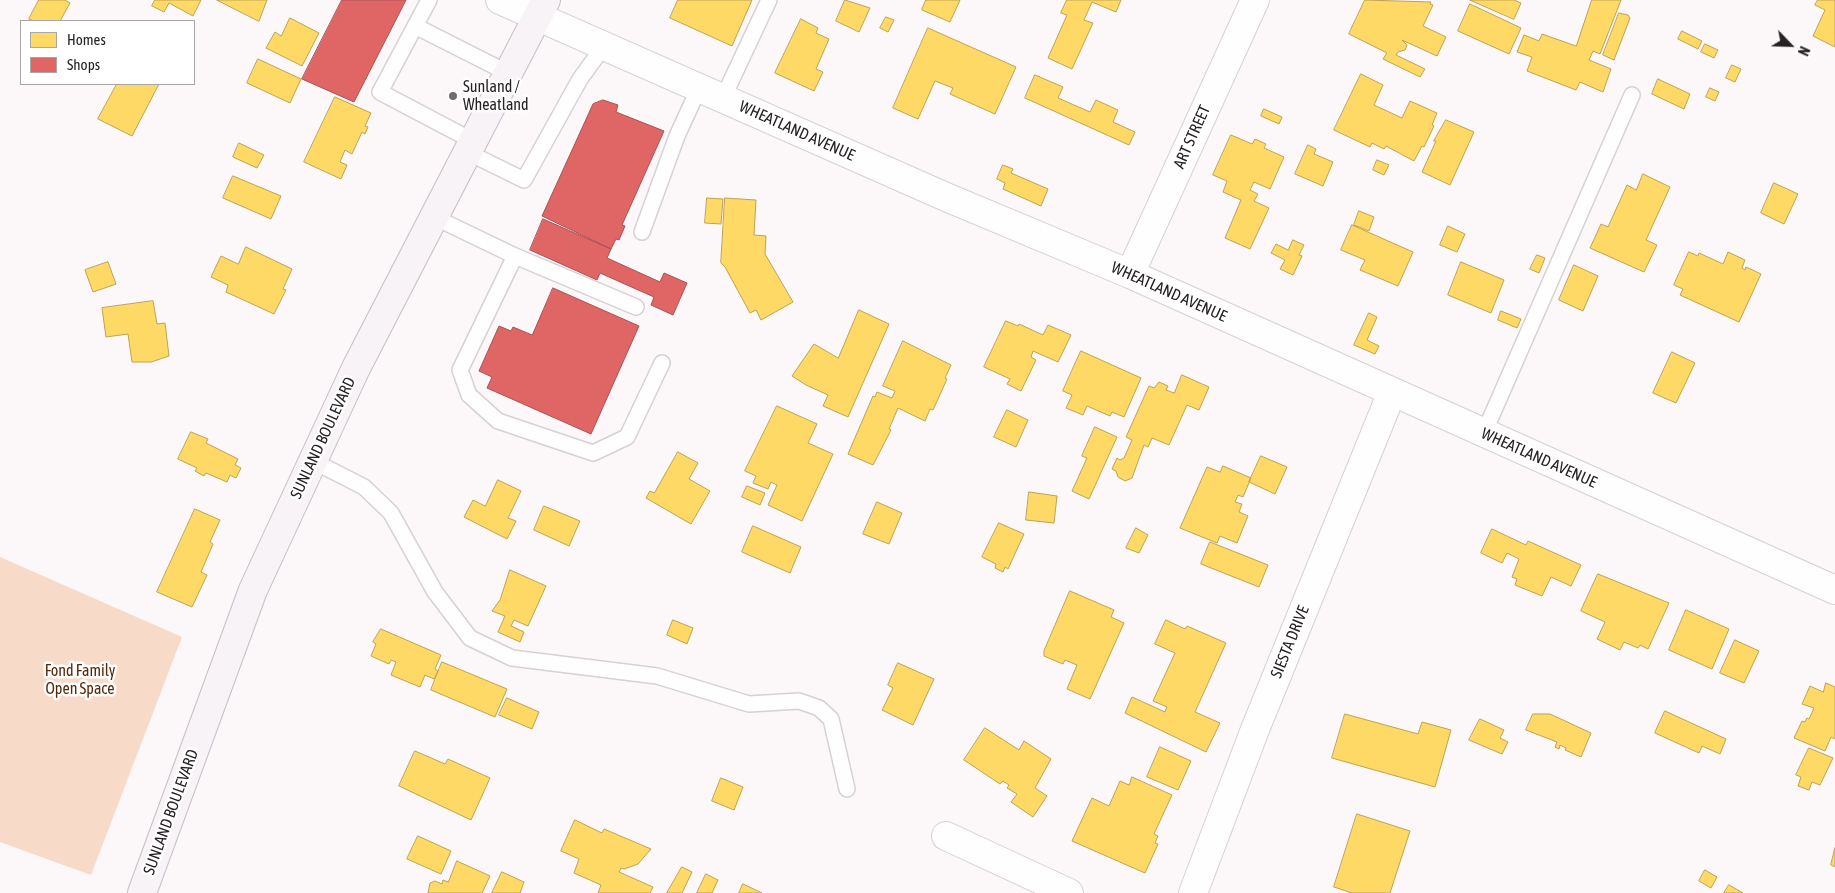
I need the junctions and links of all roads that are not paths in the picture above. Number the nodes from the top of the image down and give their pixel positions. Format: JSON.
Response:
{"nodes":[{"id":1,"x":429,"y":0,"type":"edge"},
{"id":2,"x":500,"y":0,"type":"edge"},
{"id":3,"x":770,"y":0,"type":"edge"},
{"id":4,"x":1255,"y":0,"type":"edge"},
{"id":5,"x":541,"y":8,"type":"edge"},
{"id":6,"x":416,"y":26,"type":"junction"},
{"id":7,"x":604,"y":46,"type":"junction"},
{"id":8,"x":508,"y":73,"type":"junction"},
{"id":9,"x":711,"y":93,"type":"junction"},
{"id":10,"x":1632,"y":95,"type":"dead end"},
{"id":11,"x":470,"y":147,"type":"junction"},
{"id":12,"x":434,"y":217,"type":"junction"},
{"id":13,"x":642,"y":232,"type":"dead end"},
{"id":14,"x":515,"y":256,"type":"junction"},
{"id":15,"x":1130,"y":274,"type":"junction"},
{"id":16,"x":636,"y":307,"type":"dead end"},
{"id":17,"x":662,"y":363,"type":"dead end"},
{"id":18,"x":1392,"y":392,"type":"junction"},
{"id":19,"x":1484,"y":433,"type":"junction"},
{"id":20,"x":313,"y":461,"type":"junction"},
{"id":21,"x":1835,"y":590,"type":"edge"},
{"id":22,"x":847,"y":789,"type":"dead end"},
{"id":23,"x":946,"y":836,"type":"dead end"},
{"id":24,"x":142,"y":893,"type":"edge"},
{"id":25,"x":1069,"y":893,"type":"edge"},
{"id":26,"x":1194,"y":893,"type":"edge"}],
"edges":[{"from":1,"to":6,"type":"lane"},
{"from":2,"to":5,"type":"street","name":"WHEATLAND AVENUE"},
{"from":3,"to":9,"type":"lane"},
{"from":4,"to":15,"type":"street","name":"ART STREET"},
{"from":5,"to":7,"type":"street","name":"WHEATLAND AVENUE"},
{"from":5,"to":8,"type":"main road","name":"SUNLAND BOULEVARD"},
{"from":6,"to":8,"type":"lane"},
{"from":6,"to":11,"type":"lane"},
{"from":7,"to":9,"type":"street","name":"WHEATLAND AVENUE"},
{"from":7,"to":11,"type":"lane"},
{"from":8,"to":11,"type":"main road","name":"SUNLAND BOULEVARD"},
{"from":9,"to":13,"type":"lane"},
{"from":9,"to":15,"type":"street","name":"WHEATLAND AVENUE"},
{"from":10,"to":19,"type":"lane"},
{"from":11,"to":12,"type":"main road","name":"SUNLAND BOULEVARD"},
{"from":12,"to":14,"type":"lane"},
{"from":12,"to":20,"type":"main road","name":"SUNLAND BOULEVARD"},
{"from":14,"to":16,"type":"lane"},
{"from":14,"to":17,"type":"lane"},
{"from":15,"to":18,"type":"street","name":"WHEATLAND AVENUE"},
{"from":18,"to":19,"type":"street","name":"WHEATLAND AVENUE"},
{"from":18,"to":26,"type":"street","name":"SIESTA DRIVE"},
{"from":19,"to":21,"type":"street","name":"WHEATLAND AVENUE"},
{"from":20,"to":22,"type":"lane"},
{"from":20,"to":24,"type":"main road","name":"SUNLAND BOULEVARD"},
{"from":23,"to":25,"type":"street"}]}
